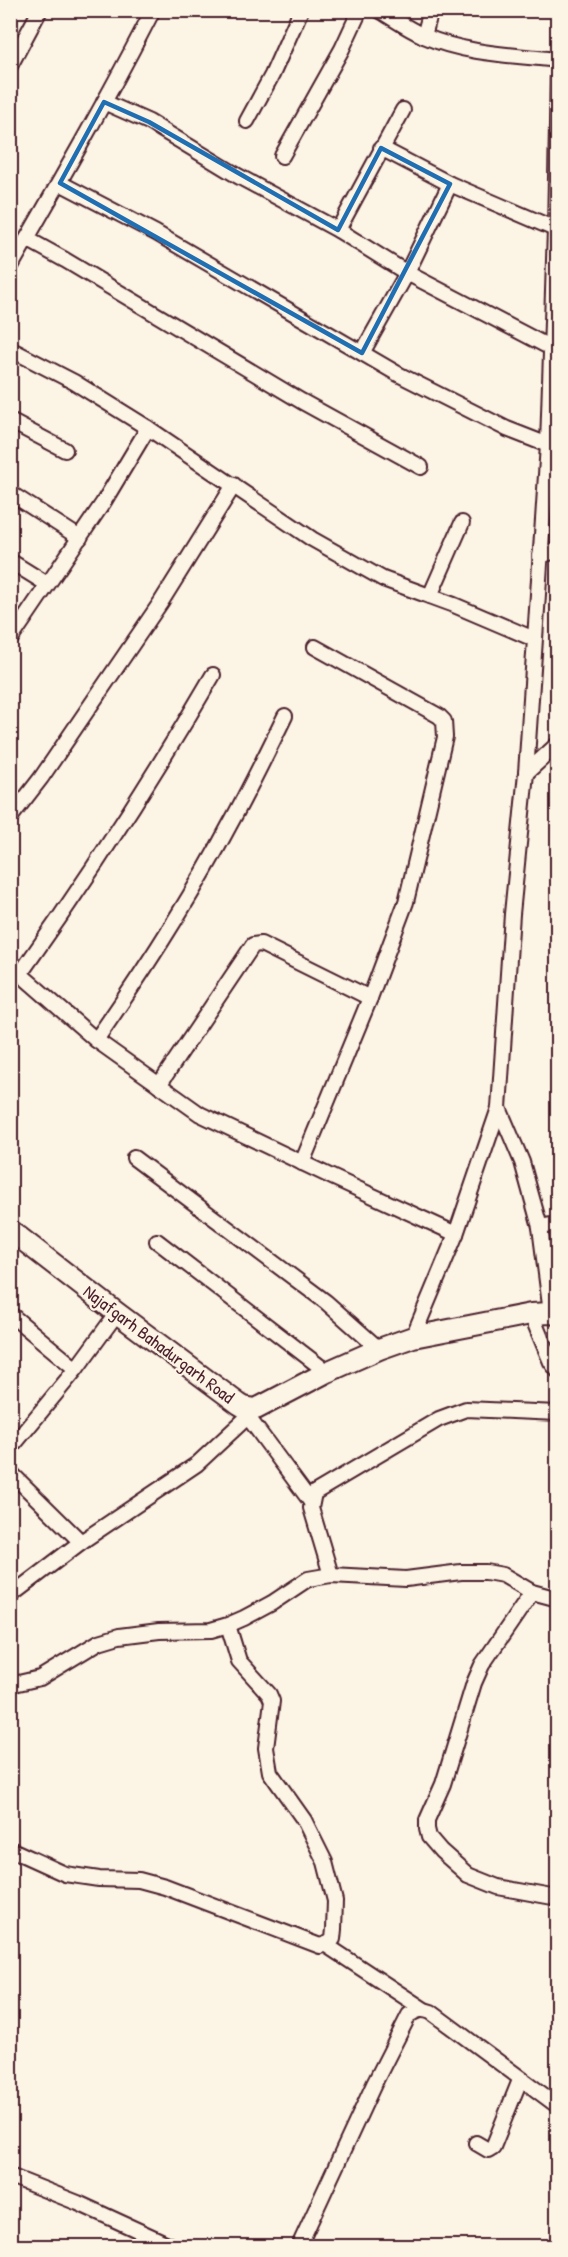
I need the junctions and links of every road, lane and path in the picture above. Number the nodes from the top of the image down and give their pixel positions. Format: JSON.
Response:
{"nodes":[{"id":1,"x":40,"y":10,"type":"edge"},
{"id":2,"x":153,"y":10,"type":"edge"},
{"id":3,"x":301,"y":10,"type":"edge"},
{"id":4,"x":360,"y":10,"type":"edge"},
{"id":5,"x":379,"y":10,"type":"edge"},
{"id":6,"x":431,"y":10,"type":"edge"},
{"id":7,"x":424,"y":36,"type":"junction"},
{"id":8,"x":558,"y":60,"type":"edge"},
{"id":9,"x":10,"y":66,"type":"edge"},
{"id":10,"x":558,"y":73,"type":"edge"},
{"id":11,"x":104,"y":102,"type":"junction"},
{"id":12,"x":403,"y":110,"type":"dead end"},
{"id":13,"x":248,"y":121,"type":"dead end"},
{"id":14,"x":381,"y":148,"type":"junction"},
{"id":15,"x":282,"y":156,"type":"dead end"},
{"id":16,"x":60,"y":183,"type":"junction"},
{"id":17,"x":450,"y":184,"type":"junction"},
{"id":18,"x":555,"y":229,"type":"junction"},
{"id":19,"x":338,"y":230,"type":"junction"},
{"id":20,"x":27,"y":239,"type":"junction"},
{"id":21,"x":10,"y":268,"type":"edge"},
{"id":22,"x":407,"y":273,"type":"junction"},
{"id":23,"x":551,"y":348,"type":"junction"},
{"id":24,"x":10,"y":349,"type":"edge"},
{"id":25,"x":362,"y":353,"type":"junction"},
{"id":26,"x":10,"y":421,"type":"edge"},
{"id":27,"x":148,"y":428,"type":"junction"},
{"id":28,"x":548,"y":445,"type":"junction"},
{"id":29,"x":65,"y":450,"type":"dead end"},
{"id":30,"x":421,"y":467,"type":"dead end"},
{"id":31,"x":234,"y":485,"type":"junction"},
{"id":32,"x":10,"y":493,"type":"edge"},
{"id":33,"x":462,"y":523,"type":"dead end"},
{"id":34,"x":80,"y":538,"type":"junction"},
{"id":35,"x":558,"y":550,"type":"edge"},
{"id":36,"x":540,"y":556,"type":"junction"},
{"id":37,"x":10,"y":561,"type":"edge"},
{"id":38,"x":48,"y":584,"type":"junction"},
{"id":39,"x":430,"y":596,"type":"junction"},
{"id":40,"x":534,"y":639,"type":"junction"},
{"id":41,"x":10,"y":640,"type":"edge"},
{"id":42,"x":315,"y":647,"type":"dead end"},
{"id":43,"x":213,"y":675,"type":"dead end"},
{"id":44,"x":285,"y":716,"type":"dead end"},
{"id":45,"x":558,"y":744,"type":"edge"},
{"id":46,"x":526,"y":773,"type":"junction"},
{"id":47,"x":10,"y":818,"type":"edge"},
{"id":48,"x":15,"y":970,"type":"edge"},
{"id":49,"x":370,"y":999,"type":"junction"},
{"id":50,"x":96,"y":1040,"type":"junction"},
{"id":51,"x":159,"y":1085,"type":"junction"},
{"id":52,"x":499,"y":1108,"type":"junction"},
{"id":53,"x":134,"y":1158,"type":"dead end"},
{"id":54,"x":302,"y":1163,"type":"junction"},
{"id":55,"x":558,"y":1224,"type":"edge"},
{"id":56,"x":540,"y":1227,"type":"junction"},
{"id":57,"x":10,"y":1230,"type":"edge"},
{"id":58,"x":456,"y":1234,"type":"junction"},
{"id":59,"x":157,"y":1241,"type":"dead end"},
{"id":60,"x":117,"y":1313,"type":"junction"},
{"id":61,"x":10,"y":1314,"type":"edge"},
{"id":62,"x":531,"y":1314,"type":"junction"},
{"id":63,"x":554,"y":1314,"type":"edge"},
{"id":64,"x":413,"y":1337,"type":"junction"},
{"id":65,"x":379,"y":1349,"type":"junction"},
{"id":66,"x":76,"y":1369,"type":"junction"},
{"id":67,"x":558,"y":1371,"type":"edge"},
{"id":68,"x":327,"y":1372,"type":"junction"},
{"id":69,"x":252,"y":1413,"type":"junction"},
{"id":70,"x":558,"y":1413,"type":"edge"},
{"id":71,"x":10,"y":1449,"type":"edge"},
{"id":72,"x":10,"y":1472,"type":"edge"},
{"id":73,"x":311,"y":1502,"type":"junction"},
{"id":74,"x":81,"y":1542,"type":"junction"},
{"id":75,"x":330,"y":1575,"type":"junction"},
{"id":76,"x":532,"y":1593,"type":"junction"},
{"id":77,"x":10,"y":1596,"type":"edge"},
{"id":78,"x":558,"y":1599,"type":"edge"},
{"id":79,"x":228,"y":1625,"type":"junction"},
{"id":80,"x":10,"y":1685,"type":"edge"},
{"id":81,"x":10,"y":1850,"type":"edge"},
{"id":82,"x":558,"y":1898,"type":"edge"},
{"id":83,"x":326,"y":1945,"type":"junction"},
{"id":84,"x":423,"y":2009,"type":"junction"},
{"id":85,"x":520,"y":2080,"type":"junction"},
{"id":86,"x":558,"y":2106,"type":"edge"},
{"id":87,"x":476,"y":2144,"type":"dead end"},
{"id":88,"x":10,"y":2176,"type":"edge"},
{"id":89,"x":172,"y":2247,"type":"edge"},
{"id":90,"x":299,"y":2247,"type":"edge"}],
"edges":[{"from":1,"to":9,"type":"street"},
{"from":2,"to":11,"type":"street"},
{"from":3,"to":13,"type":"street"},
{"from":4,"to":15,"type":"street"},
{"from":5,"to":7,"type":"street"},
{"from":6,"to":7,"type":"street"},
{"from":7,"to":8,"type":"street"},
{"from":10,"to":18,"type":"street"},
{"from":11,"to":16,"type":"street"},
{"from":11,"to":19,"type":"street"},
{"from":12,"to":14,"type":"street"},
{"from":14,"to":17,"type":"street"},
{"from":14,"to":19,"type":"street"},
{"from":16,"to":20,"type":"street"},
{"from":16,"to":25,"type":"street"},
{"from":17,"to":18,"type":"street"},
{"from":17,"to":22,"type":"street"},
{"from":18,"to":23,"type":"street"},
{"from":19,"to":22,"type":"street"},
{"from":20,"to":21,"type":"street"},
{"from":20,"to":30,"type":"street"},
{"from":22,"to":23,"type":"street"},
{"from":22,"to":25,"type":"street"},
{"from":23,"to":28,"type":"street"},
{"from":24,"to":27,"type":"street"},
{"from":25,"to":28,"type":"street"},
{"from":26,"to":29,"type":"street"},
{"from":27,"to":31,"type":"street"},
{"from":27,"to":34,"type":"street"},
{"from":28,"to":36,"type":"street"},
{"from":31,"to":39,"type":"street"},
{"from":31,"to":47,"type":"street"},
{"from":32,"to":34,"type":"street"},
{"from":33,"to":39,"type":"street"},
{"from":34,"to":38,"type":"street"},
{"from":35,"to":36,"type":"street"},
{"from":36,"to":40,"type":"street"},
{"from":37,"to":38,"type":"street"},
{"from":38,"to":41,"type":"street"},
{"from":39,"to":40,"type":"street"},
{"from":40,"to":46,"type":"street"},
{"from":42,"to":49,"type":"street"},
{"from":43,"to":48,"type":"street"},
{"from":44,"to":50,"type":"street"},
{"from":45,"to":46,"type":"street"},
{"from":46,"to":52,"type":"street"},
{"from":48,"to":50,"type":"street"},
{"from":49,"to":51,"type":"street"},
{"from":49,"to":54,"type":"street"},
{"from":50,"to":51,"type":"street"},
{"from":51,"to":54,"type":"street"},
{"from":52,"to":56,"type":"street"},
{"from":52,"to":58,"type":"street"},
{"from":53,"to":65,"type":"street"},
{"from":54,"to":58,"type":"street"},
{"from":55,"to":56,"type":"street"},
{"from":56,"to":63,"type":"street"},
{"from":57,"to":60,"type":"street","name":"Najafgarh Bahadurgarh Road"},
{"from":58,"to":64,"type":"street"},
{"from":59,"to":68,"type":"street"},
{"from":60,"to":66,"type":"street"},
{"from":60,"to":69,"type":"street","name":"Najafgarh Bahadurgarh Road"},
{"from":61,"to":66,"type":"street"},
{"from":62,"to":63,"type":"street","name":"Najafgarh Bahadurgarh Road"},
{"from":62,"to":64,"type":"street","name":"Najafgarh Bahadurgarh Road"},
{"from":62,"to":67,"type":"street"},
{"from":64,"to":65,"type":"street","name":"Najafgarh Bahadurgarh Road"},
{"from":65,"to":68,"type":"street","name":"Najafgarh Bahadurgarh Road"},
{"from":66,"to":71,"type":"street"},
{"from":68,"to":69,"type":"street","name":"Najafgarh Bahadurgarh Road"},
{"from":69,"to":73,"type":"street"},
{"from":69,"to":74,"type":"street"},
{"from":70,"to":73,"type":"street"},
{"from":72,"to":74,"type":"street"},
{"from":73,"to":75,"type":"street"},
{"from":74,"to":77,"type":"street"},
{"from":75,"to":76,"type":"street"},
{"from":75,"to":79,"type":"street"},
{"from":76,"to":78,"type":"street"},
{"from":76,"to":82,"type":"street"},
{"from":79,"to":80,"type":"street"},
{"from":79,"to":83,"type":"street"},
{"from":81,"to":83,"type":"street"},
{"from":83,"to":84,"type":"street"},
{"from":84,"to":85,"type":"street"},
{"from":84,"to":90,"type":"street"},
{"from":85,"to":86,"type":"street"},
{"from":85,"to":87,"type":"street"},
{"from":88,"to":89,"type":"street"}]}
